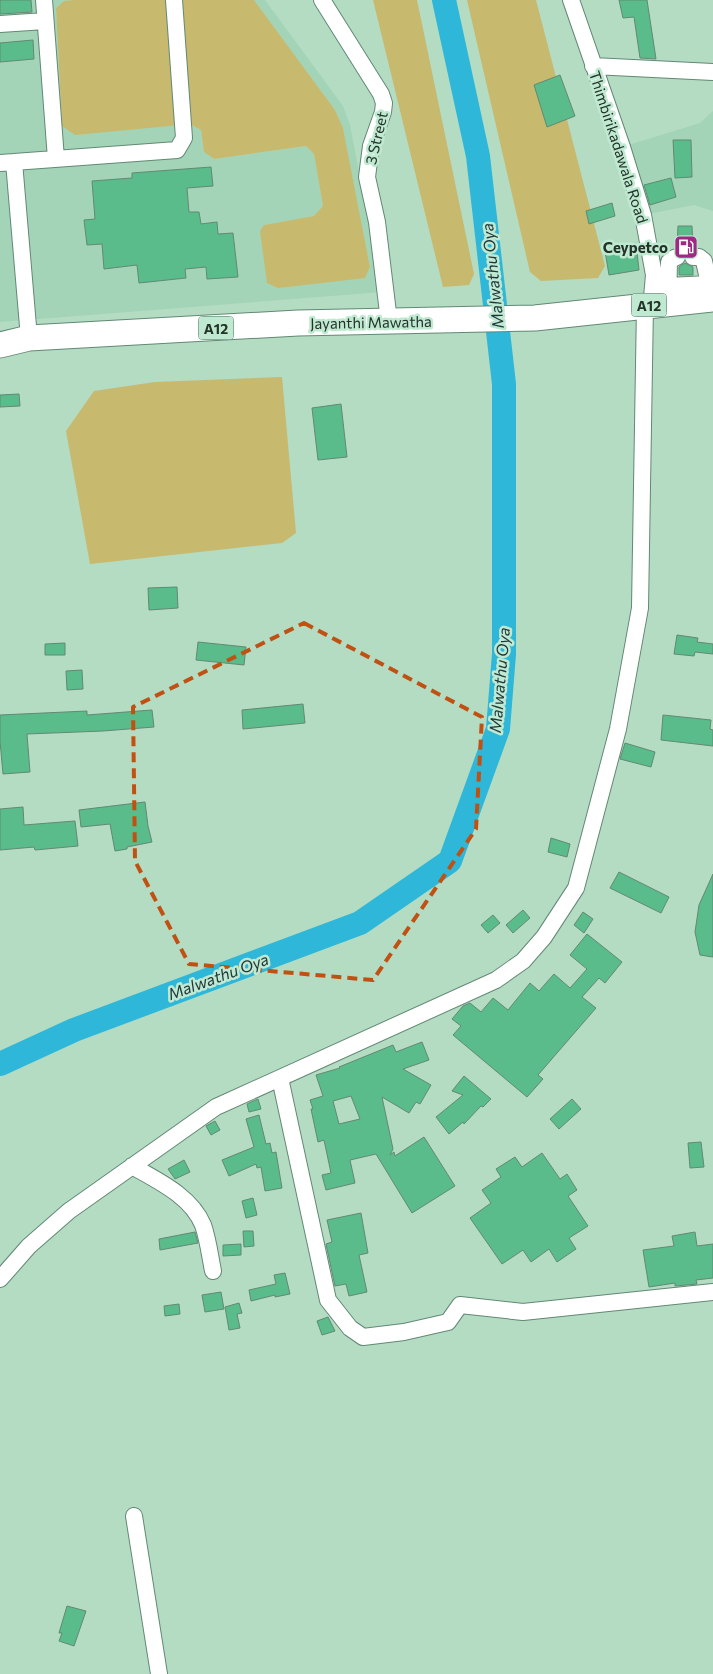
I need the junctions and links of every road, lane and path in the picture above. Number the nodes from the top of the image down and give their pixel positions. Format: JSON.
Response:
{"nodes":[{"id":1,"x":44,"y":0,"type":"edge"},
{"id":2,"x":174,"y":0,"type":"edge"},
{"id":3,"x":322,"y":0,"type":"edge"},
{"id":4,"x":571,"y":0,"type":"edge"},
{"id":5,"x":45,"y":21,"type":"junction"},
{"id":6,"x":0,"y":24,"type":"edge"},
{"id":7,"x":593,"y":66,"type":"junction"},
{"id":8,"x":713,"y":72,"type":"edge"},
{"id":9,"x":56,"y":159,"type":"junction"},
{"id":10,"x":7,"y":163,"type":"edge"},
{"id":11,"x":710,"y":294,"type":"edge"},
{"id":12,"x":658,"y":298,"type":"junction"},
{"id":13,"x":396,"y":321,"type":"junction"},
{"id":14,"x":0,"y":334,"type":"edge"},
{"id":15,"x":29,"y":338,"type":"junction"},
{"id":16,"x":0,"y":345,"type":"edge"},
{"id":17,"x":280,"y":1078,"type":"junction"},
{"id":18,"x":132,"y":1166,"type":"junction"},
{"id":19,"x":213,"y":1271,"type":"dead end"},
{"id":20,"x":0,"y":1279,"type":"edge"},
{"id":21,"x":713,"y":1292,"type":"edge"},
{"id":22,"x":134,"y":1516,"type":"dead end"},
{"id":23,"x":159,"y":1674,"type":"edge"}],
"edges":[{"from":1,"to":5,"type":"street"},
{"from":2,"to":9,"type":"street"},
{"from":3,"to":13,"type":"street","name":"3 Street"},
{"from":4,"to":7,"type":"street","name":"Thimbirikadawala Road"},
{"from":5,"to":6,"type":"street"},
{"from":5,"to":9,"type":"street"},
{"from":7,"to":8,"type":"street"},
{"from":7,"to":12,"type":"street","name":"Thimbirikadawala Road"},
{"from":9,"to":10,"type":"street"},
{"from":10,"to":15,"type":"street"},
{"from":11,"to":12,"type":"highway","name":"Jayanthi Mawatha","number":"A12"},
{"from":11,"to":12,"type":"street"},
{"from":12,"to":13,"type":"highway","name":"Jayanthi Mawatha","number":"A12"},
{"from":12,"to":17,"type":"street"},
{"from":13,"to":15,"type":"highway","name":"Jayanthi Mawatha","number":"A12"},
{"from":14,"to":15,"type":"highway","name":"Jayanthi Mawatha","number":"A12"},
{"from":15,"to":16,"type":"highway","name":"Jayanthi Mawatha","number":"A12"},
{"from":17,"to":18,"type":"street"},
{"from":17,"to":21,"type":"street"},
{"from":18,"to":19,"type":"street"},
{"from":18,"to":20,"type":"street"},
{"from":22,"to":23,"type":"street"}]}
